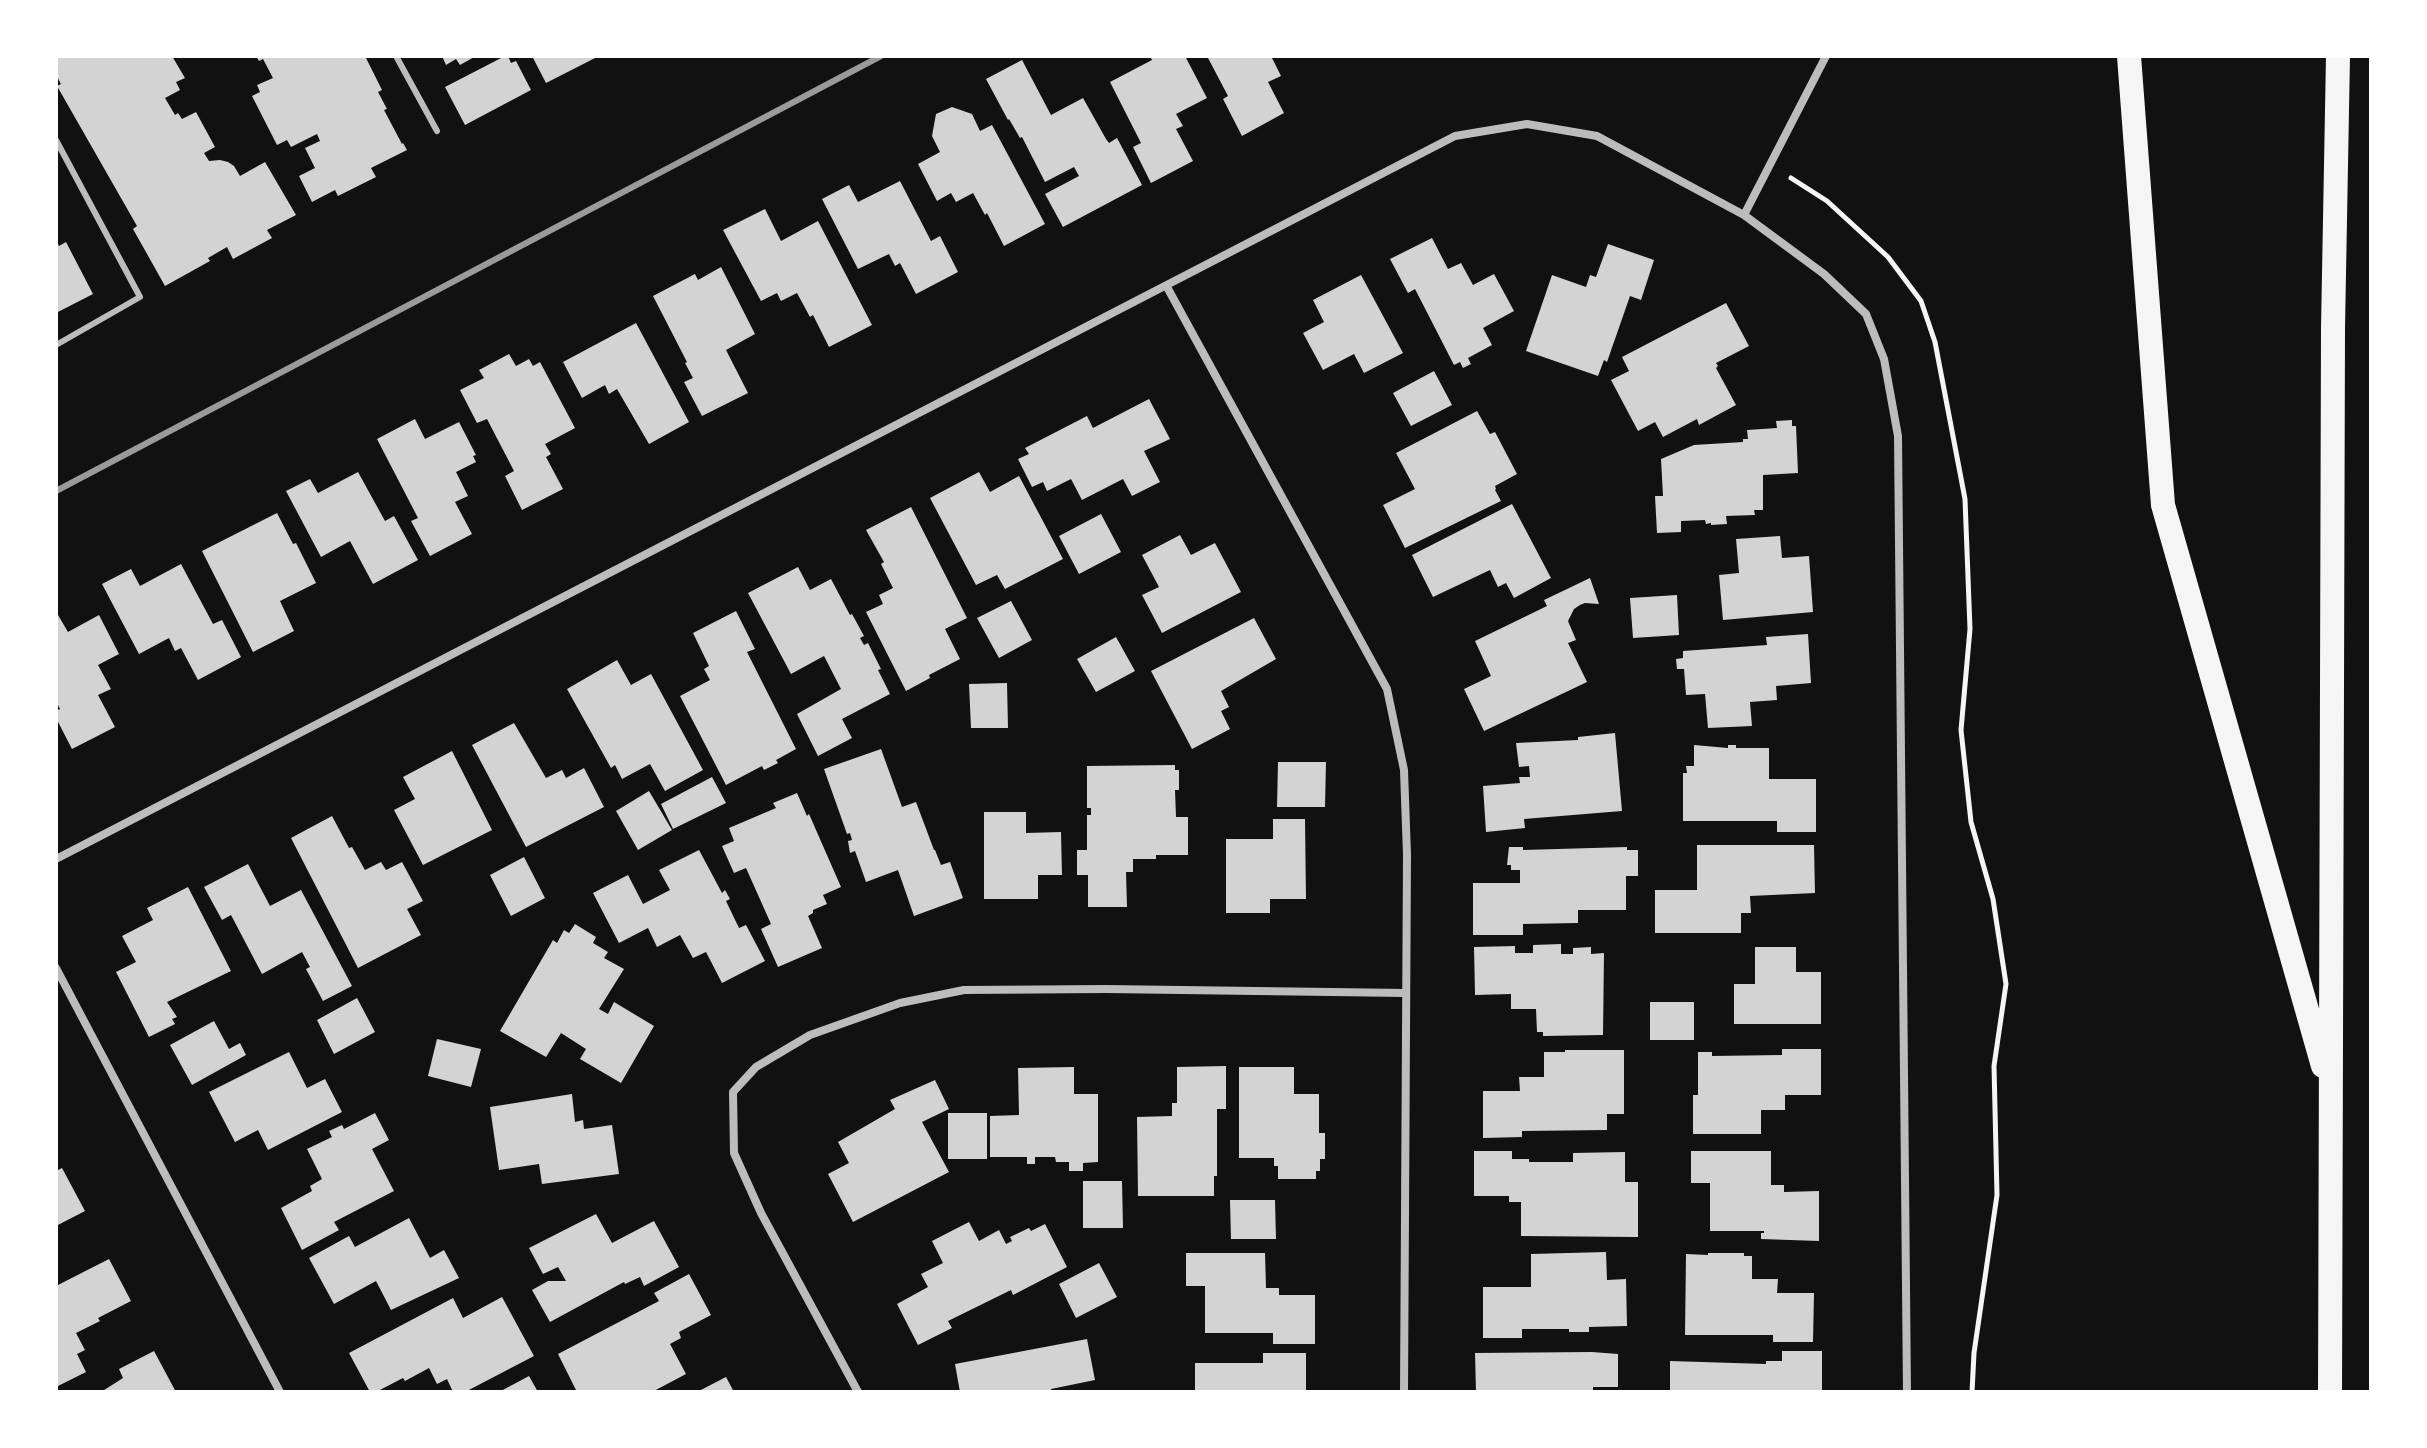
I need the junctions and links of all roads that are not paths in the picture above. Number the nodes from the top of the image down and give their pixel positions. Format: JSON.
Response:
{"nodes":[{"id":1,"x":396,"y":56,"type":"edge"},
{"id":2,"x":1826,"y":56,"type":"edge"},
{"id":3,"x":2129,"y":56,"type":"edge"},
{"id":4,"x":2338,"y":56,"type":"edge"},
{"id":5,"x":437,"y":131,"type":"dead end"},
{"id":6,"x":56,"y":140,"type":"edge"},
{"id":7,"x":1744,"y":215,"type":"junction"},
{"id":8,"x":1167,"y":287,"type":"junction"},
{"id":9,"x":56,"y":345,"type":"edge"},
{"id":10,"x":56,"y":859,"type":"edge"},
{"id":11,"x":56,"y":968,"type":"edge"},
{"id":12,"x":1406,"y":993,"type":"junction"},
{"id":13,"x":2331,"y":1092,"type":"junction"},
{"id":14,"x":280,"y":1392,"type":"edge"},
{"id":15,"x":858,"y":1392,"type":"edge"},
{"id":16,"x":1404,"y":1392,"type":"edge"},
{"id":17,"x":1907,"y":1392,"type":"edge"},
{"id":18,"x":2330,"y":1392,"type":"edge"}],
"edges":[{"from":1,"to":5,"type":"lane"},
{"from":2,"to":7,"type":"street"},
{"from":3,"to":13,"type":"highway"},
{"from":4,"to":13,"type":"highway"},
{"from":6,"to":9,"type":"lane"},
{"from":7,"to":8,"type":"street"},
{"from":7,"to":17,"type":"street"},
{"from":8,"to":10,"type":"street"},
{"from":8,"to":12,"type":"street"},
{"from":11,"to":14,"type":"street"},
{"from":12,"to":15,"type":"street"},
{"from":12,"to":16,"type":"street"},
{"from":13,"to":18,"type":"highway"}]}
